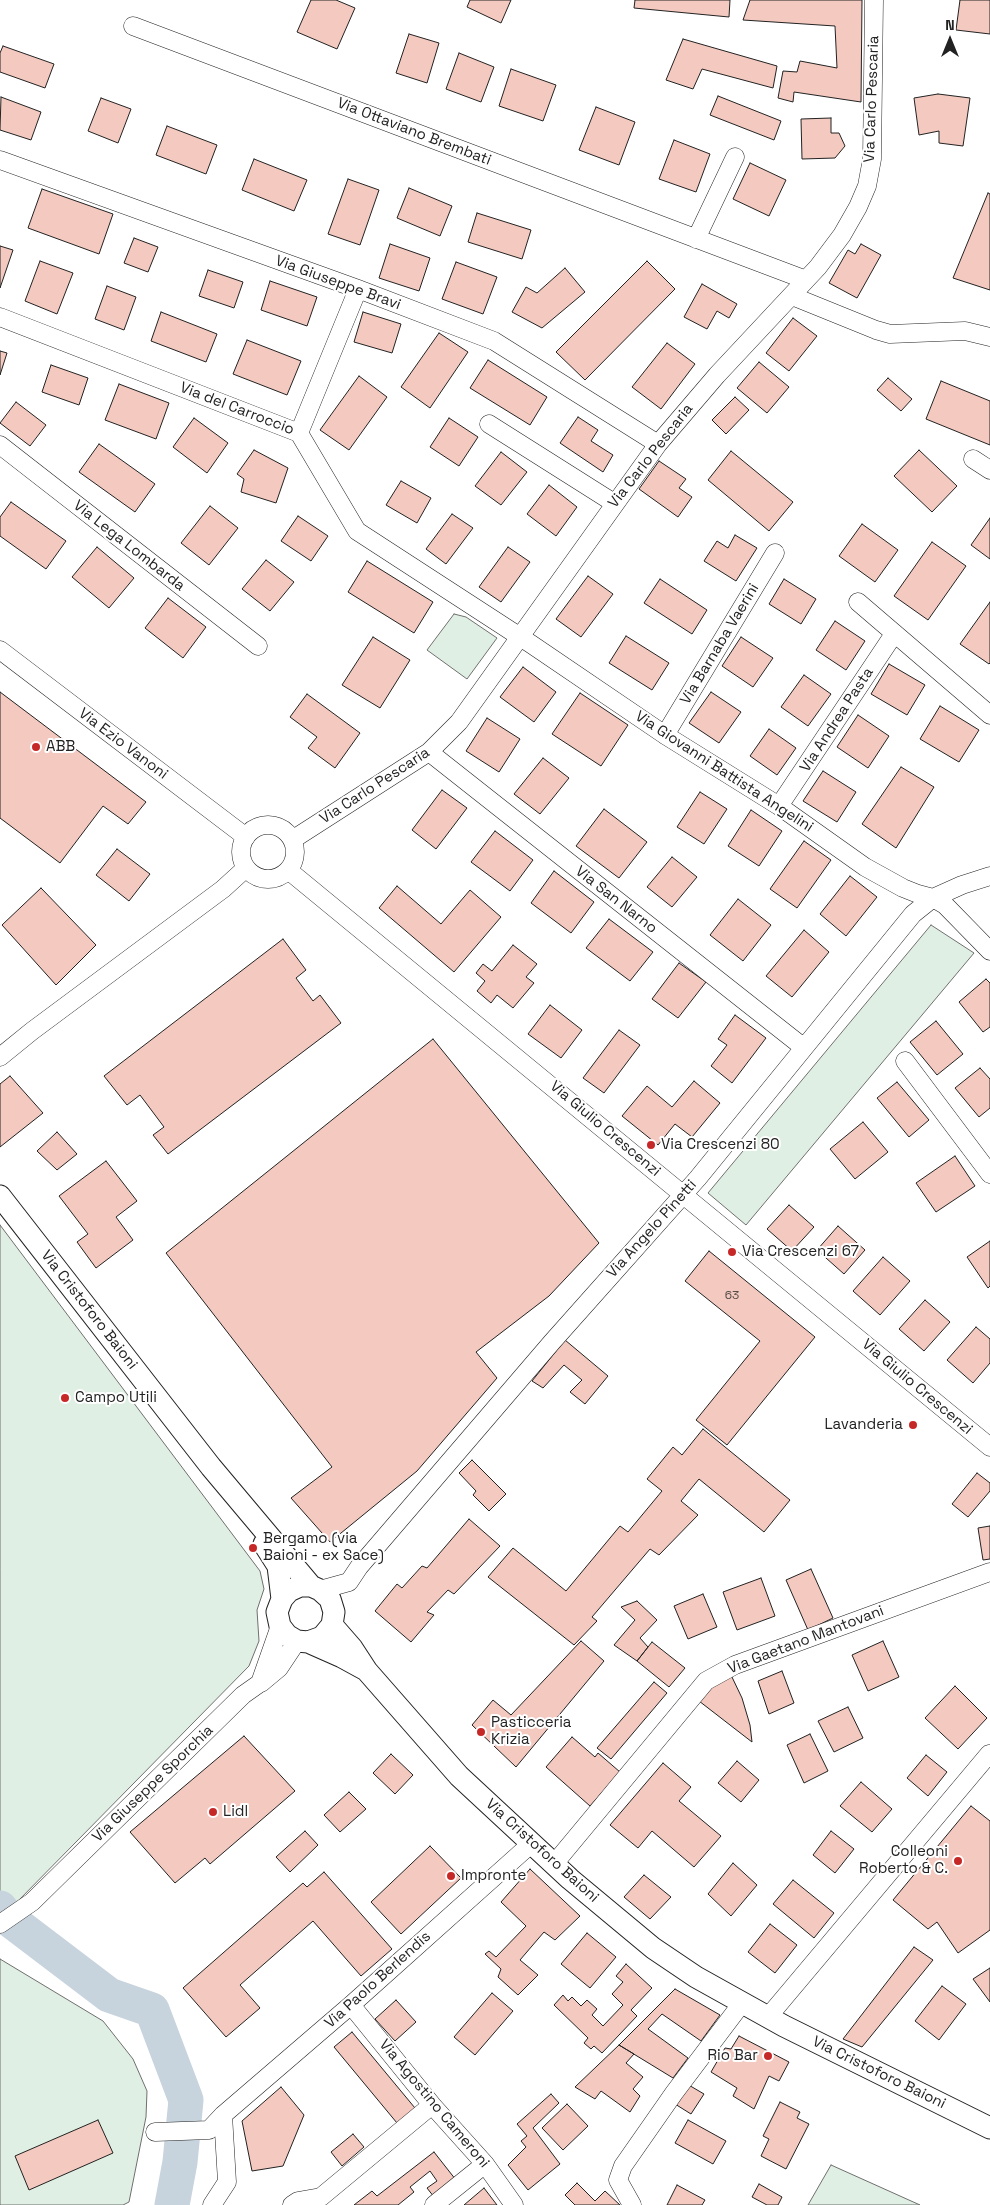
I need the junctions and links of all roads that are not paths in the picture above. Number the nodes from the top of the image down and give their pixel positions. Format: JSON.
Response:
{"nodes":[{"id":1,"x":874,"y":0,"type":"edge"},
{"id":2,"x":133,"y":26,"type":"dead end"},
{"id":3,"x":735,"y":157,"type":"dead end"},
{"id":4,"x":0,"y":160,"type":"edge"},
{"id":5,"x":696,"y":239,"type":"junction"},
{"id":6,"x":806,"y":280,"type":"junction"},
{"id":7,"x":358,"y":289,"type":"junction"},
{"id":8,"x":792,"y":296,"type":"junction"},
{"id":9,"x":0,"y":317,"type":"edge"},
{"id":10,"x":990,"y":337,"type":"edge"},
{"id":11,"x":489,"y":424,"type":"dead end"},
{"id":12,"x":299,"y":433,"type":"junction"},
{"id":13,"x":658,"y":444,"type":"junction"},
{"id":14,"x":0,"y":445,"type":"edge"},
{"id":15,"x":973,"y":459,"type":"dead end"},
{"id":16,"x":990,"y":470,"type":"edge"},
{"id":17,"x":614,"y":503,"type":"junction"},
{"id":18,"x":775,"y":553,"type":"dead end"},
{"id":19,"x":858,"y":602,"type":"dead end"},
{"id":20,"x":894,"y":634,"type":"junction"},
{"id":21,"x":519,"y":637,"type":"junction"},
{"id":22,"x":258,"y":646,"type":"dead end"},
{"id":23,"x":0,"y":650,"type":"edge"},
{"id":24,"x":990,"y":715,"type":"edge"},
{"id":25,"x":665,"y":735,"type":"junction"},
{"id":26,"x":429,"y":752,"type":"junction"},
{"id":27,"x":779,"y":806,"type":"junction"},
{"id":28,"x":246,"y":837,"type":"junction"},
{"id":29,"x":292,"y":840,"type":"junction"},
{"id":30,"x":246,"y":868,"type":"junction"},
{"id":31,"x":288,"y":870,"type":"junction"},
{"id":32,"x":990,"y":876,"type":"edge"},
{"id":33,"x":933,"y":898,"type":"junction"},
{"id":34,"x":990,"y":951,"type":"edge"},
{"id":35,"x":803,"y":1047,"type":"junction"},
{"id":36,"x":0,"y":1057,"type":"edge"},
{"id":37,"x":905,"y":1061,"type":"dead end"},
{"id":38,"x":990,"y":1174,"type":"edge"},
{"id":39,"x":683,"y":1194,"type":"junction"},
{"id":40,"x":0,"y":1196,"type":"edge"},
{"id":41,"x":990,"y":1447,"type":"edge"},
{"id":42,"x":234,"y":1494,"type":"junction"},
{"id":43,"x":990,"y":1572,"type":"edge"},
{"id":44,"x":316,"y":1588,"type":"junction"},
{"id":45,"x":282,"y":1599,"type":"junction"},
{"id":46,"x":280,"y":1626,"type":"junction"},
{"id":47,"x":332,"y":1626,"type":"junction"},
{"id":48,"x":302,"y":1642,"type":"junction"},
{"id":49,"x":366,"y":1671,"type":"junction"},
{"id":50,"x":260,"y":1683,"type":"junction"},
{"id":51,"x":989,"y":1754,"type":"edge"},
{"id":52,"x":532,"y":1843,"type":"junction"},
{"id":53,"x":554,"y":1864,"type":"junction"},
{"id":54,"x":0,"y":1924,"type":"edge"},
{"id":55,"x":742,"y":2003,"type":"junction"},
{"id":56,"x":351,"y":2005,"type":"junction"},
{"id":57,"x":768,"y":2017,"type":"junction"},
{"id":58,"x":432,"y":2105,"type":"junction"},
{"id":59,"x":223,"y":2115,"type":"junction"},
{"id":60,"x":990,"y":2128,"type":"edge"},
{"id":61,"x":161,"y":2131,"type":"dead end"},
{"id":62,"x":485,"y":2164,"type":"junction"},
{"id":63,"x":212,"y":2205,"type":"edge"},
{"id":64,"x":292,"y":2205,"type":"edge"},
{"id":65,"x":434,"y":2205,"type":"edge"},
{"id":66,"x":514,"y":2205,"type":"edge"},
{"id":67,"x":632,"y":2205,"type":"edge"}],
"edges":[{"from":1,"to":6,"type":"street","name":"Via Carlo Pescaria"},
{"from":2,"to":5,"type":"street","name":"Via Ottaviano Brembati"},
{"from":3,"to":5,"type":"street"},
{"from":4,"to":7,"type":"street","name":"Via Giuseppe Bravi"},
{"from":5,"to":6,"type":"street","name":"Via Ottaviano Brembati"},
{"from":6,"to":8,"type":"street","name":"Via Carlo Pescaria"},
{"from":7,"to":12,"type":"street"},
{"from":7,"to":13,"type":"street","name":"Via Giuseppe Bravi"},
{"from":8,"to":10,"type":"street"},
{"from":8,"to":13,"type":"street","name":"Via Carlo Pescaria"},
{"from":9,"to":12,"type":"street","name":"Via del Carroccio"},
{"from":11,"to":17,"type":"street"},
{"from":12,"to":21,"type":"street","name":"Via del Carroccio"},
{"from":13,"to":17,"type":"street","name":"Via Carlo Pescaria"},
{"from":14,"to":22,"type":"street","name":"Via Lega Lombarda"},
{"from":15,"to":16,"type":"street"},
{"from":17,"to":21,"type":"street","name":"Via Carlo Pescaria"},
{"from":18,"to":25,"type":"street","name":"Via Barnaba Vaerini"},
{"from":19,"to":20,"type":"street"},
{"from":20,"to":24,"type":"street"},
{"from":20,"to":27,"type":"street","name":"Via Andrea Pasta"},
{"from":21,"to":25,"type":"street","name":"Via Giovanni Battista Angelini"},
{"from":21,"to":26,"type":"street","name":"Via Carlo Pescaria"},
{"from":23,"to":28,"type":"street","name":"Via Ezio Vanoni"},
{"from":25,"to":27,"type":"street","name":"Via Giovanni Battista Angelini"},
{"from":26,"to":29,"type":"street","name":"Via Carlo Pescaria"},
{"from":26,"to":35,"type":"street","name":"Via San Narno"},
{"from":27,"to":33,"type":"street","name":"Via Giovanni Battista Angelini"},
{"from":28,"to":29,"type":"street"},
{"from":28,"to":30,"type":"street"},
{"from":29,"to":31,"type":"street"},
{"from":30,"to":31,"type":"street"},
{"from":30,"to":36,"type":"street"},
{"from":31,"to":39,"type":"street","name":"Via Giulio Crescenzi"},
{"from":32,"to":33,"type":"street","name":"Via Angelo Pinetti"},
{"from":33,"to":34,"type":"street","name":"Via Giovanni Battista Angelini"},
{"from":33,"to":35,"type":"street","name":"Via Angelo Pinetti"},
{"from":35,"to":39,"type":"street","name":"Via Angelo Pinetti"},
{"from":37,"to":38,"type":"street"},
{"from":39,"to":41,"type":"street","name":"Via Giulio Crescenzi"},
{"from":39,"to":44,"type":"street","name":"Via Angelo Pinetti"},
{"from":40,"to":42,"type":"street","name":"Via Cristoforo Baioni"},
{"from":42,"to":44,"type":"street","name":"Via Cristoforo Baioni"},
{"from":42,"to":45,"type":"street","name":"Via Cristoforo Baioni"},
{"from":43,"to":53,"type":"street","name":"Via Gaetano Mantovani"},
{"from":44,"to":45,"type":"street"},
{"from":44,"to":47,"type":"street","name":"Via Cristoforo Baioni"},
{"from":45,"to":46,"type":"street","name":"Via Cristoforo Baioni"},
{"from":46,"to":48,"type":"street","name":"Via Cristoforo Baioni"},
{"from":46,"to":50,"type":"street"},
{"from":47,"to":48,"type":"street"},
{"from":47,"to":49,"type":"street","name":"Via Cristoforo Baioni"},
{"from":48,"to":49,"type":"street","name":"Via Cristoforo Baioni"},
{"from":48,"to":50,"type":"street","name":"Via Giuseppe Sporchia"},
{"from":49,"to":52,"type":"street","name":"Via Cristoforo Baioni"},
{"from":50,"to":54,"type":"street","name":"Via Giuseppe Sporchia"},
{"from":51,"to":57,"type":"street"},
{"from":52,"to":53,"type":"street","name":"Via Cristoforo Baioni"},
{"from":52,"to":56,"type":"street","name":"Via Paolo Berlendis"},
{"from":53,"to":55,"type":"street","name":"Via Cristoforo Baioni"},
{"from":55,"to":57,"type":"street","name":"Via Cristoforo Baioni"},
{"from":55,"to":67,"type":"street"},
{"from":56,"to":58,"type":"street","name":"Via Agostino Cameroni"},
{"from":56,"to":59,"type":"street","name":"Via Paolo Berlendis"},
{"from":57,"to":60,"type":"street","name":"Via Cristoforo Baioni"},
{"from":58,"to":62,"type":"street","name":"Via Agostino Cameroni"},
{"from":58,"to":64,"type":"street"},
{"from":59,"to":61,"type":"street","name":"Via Paolo Berlendis"},
{"from":59,"to":63,"type":"street"},
{"from":62,"to":65,"type":"street"},
{"from":62,"to":66,"type":"street","name":"Via Agostino Cameroni"}]}
